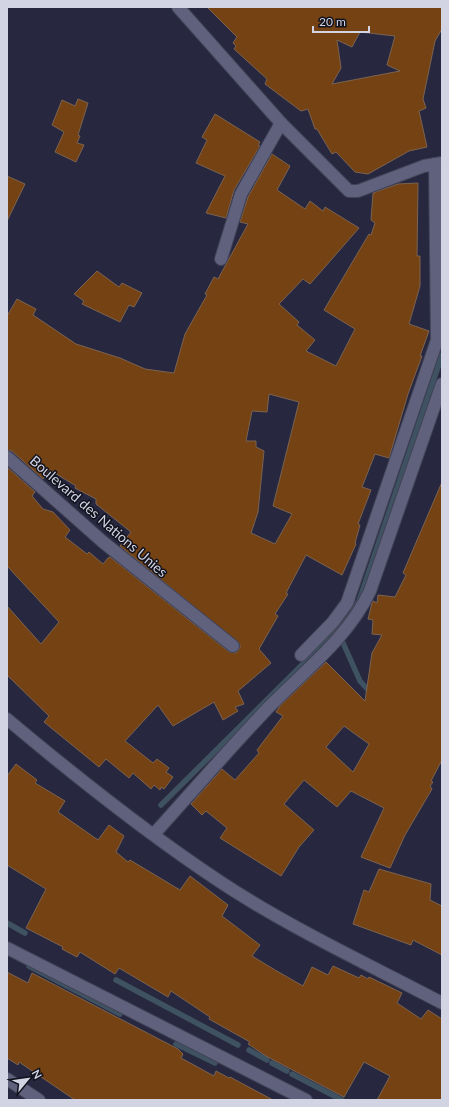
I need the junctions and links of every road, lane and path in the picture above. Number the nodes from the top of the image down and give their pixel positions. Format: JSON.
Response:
{"nodes":[{"id":1,"x":178,"y":7,"type":"edge"},
{"id":2,"x":281,"y":123,"type":"junction"},
{"id":3,"x":438,"y":163,"type":"edge"},
{"id":4,"x":221,"y":259,"type":"dead end"},
{"id":5,"x":442,"y":384,"type":"edge"},
{"id":6,"x":7,"y":457,"type":"edge"},
{"id":7,"x":234,"y":646,"type":"dead end"},
{"id":8,"x":301,"y":655,"type":"dead end"},
{"id":9,"x":7,"y":720,"type":"edge"},
{"id":10,"x":154,"y":834,"type":"junction"},
{"id":11,"x":7,"y":948,"type":"edge"},
{"id":12,"x":442,"y":1003,"type":"edge"},
{"id":13,"x":7,"y":1079,"type":"edge"},
{"id":14,"x":39,"y":1100,"type":"edge"},
{"id":15,"x":306,"y":1100,"type":"edge"}],
"edges":[{"from":1,"to":2,"type":"street"},
{"from":2,"to":3,"type":"street"},
{"from":2,"to":4,"type":"street"},
{"from":3,"to":8,"type":"street"},
{"from":5,"to":10,"type":"street"},
{"from":6,"to":7,"type":"street","name":"Boulevard des Nations Unies"},
{"from":9,"to":10,"type":"street"},
{"from":10,"to":12,"type":"street"},
{"from":11,"to":15,"type":"street"},
{"from":13,"to":14,"type":"street"}]}
